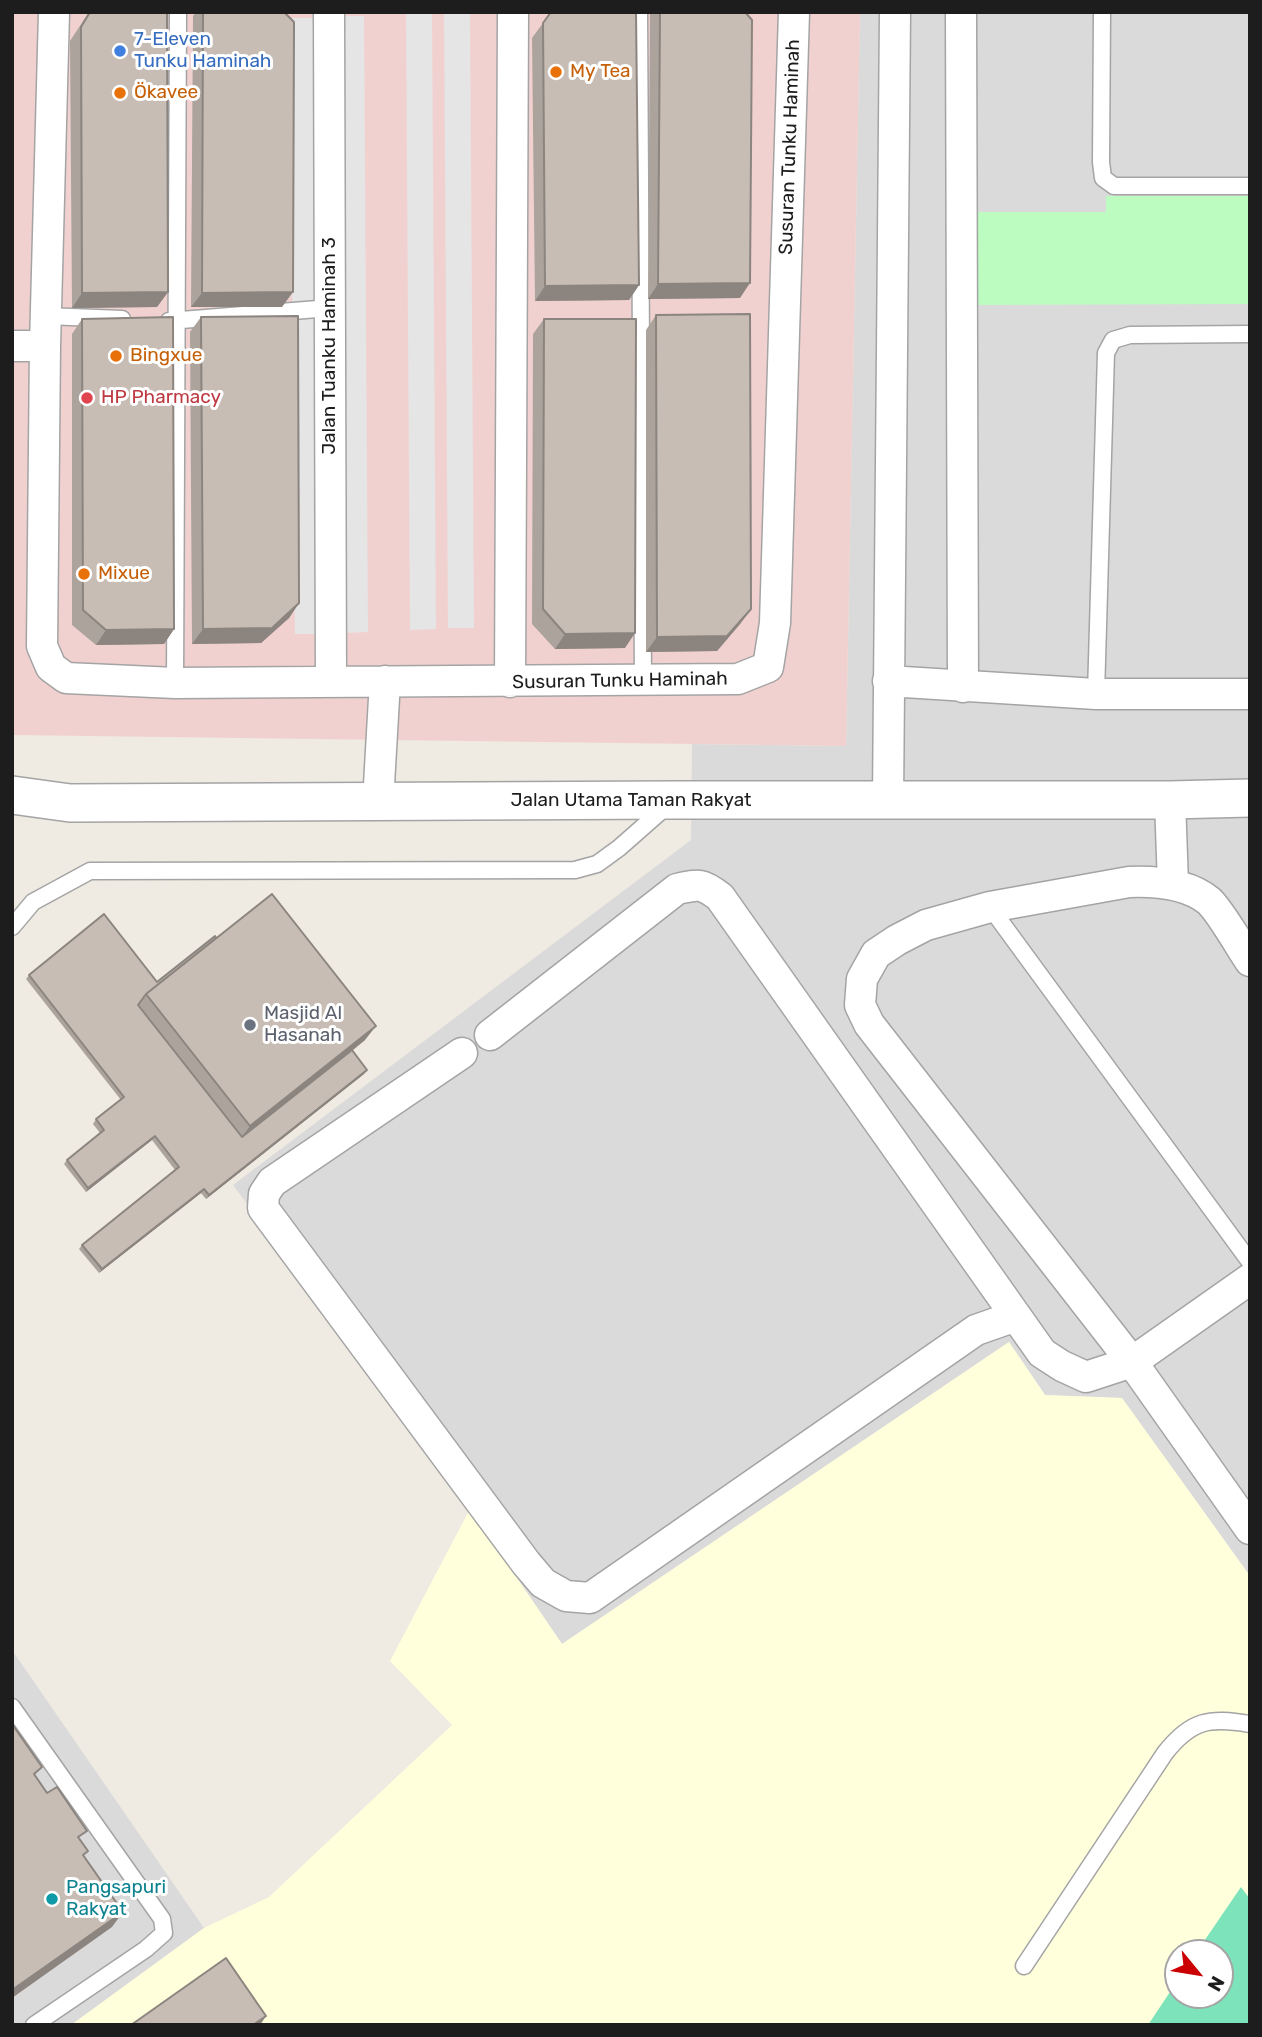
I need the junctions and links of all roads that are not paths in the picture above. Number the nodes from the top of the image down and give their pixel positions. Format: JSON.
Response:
{"nodes":[{"id":1,"x":54,"y":12,"type":"edge"},
{"id":2,"x":178,"y":12,"type":"edge"},
{"id":3,"x":329,"y":12,"type":"edge"},
{"id":4,"x":513,"y":12,"type":"edge"},
{"id":5,"x":639,"y":12,"type":"edge"},
{"id":6,"x":794,"y":12,"type":"edge"},
{"id":7,"x":895,"y":12,"type":"edge"},
{"id":8,"x":961,"y":12,"type":"edge"},
{"id":9,"x":1102,"y":12,"type":"edge"},
{"id":10,"x":1250,"y":186,"type":"edge"},
{"id":11,"x":330,"y":308,"type":"junction"},
{"id":12,"x":46,"y":316,"type":"junction"},
{"id":13,"x":177,"y":322,"type":"junction"},
{"id":14,"x":1250,"y":334,"type":"edge"},
{"id":15,"x":12,"y":346,"type":"edge"},
{"id":16,"x":45,"y":346,"type":"junction"},
{"id":17,"x":331,"y":681,"type":"junction"},
{"id":18,"x":385,"y":681,"type":"junction"},
{"id":19,"x":643,"y":681,"type":"junction"},
{"id":20,"x":888,"y":681,"type":"junction"},
{"id":21,"x":510,"y":682,"type":"junction"},
{"id":22,"x":175,"y":683,"type":"junction"},
{"id":23,"x":964,"y":687,"type":"junction"},
{"id":24,"x":1096,"y":694,"type":"junction"},
{"id":25,"x":1250,"y":694,"type":"edge"},
{"id":26,"x":14,"y":797,"type":"edge"},
{"id":27,"x":1250,"y":798,"type":"edge"},
{"id":28,"x":673,"y":800,"type":"junction"},
{"id":29,"x":1170,"y":800,"type":"junction"},
{"id":30,"x":888,"y":801,"type":"junction"},
{"id":31,"x":378,"y":802,"type":"junction"},
{"id":32,"x":1173,"y":885,"type":"junction"},
{"id":33,"x":990,"y":907,"type":"junction"},
{"id":34,"x":12,"y":927,"type":"edge"},
{"id":35,"x":1250,"y":961,"type":"edge"},
{"id":36,"x":490,"y":1034,"type":"dead end"},
{"id":37,"x":462,"y":1053,"type":"dead end"},
{"id":38,"x":1250,"y":1262,"type":"edge"},
{"id":39,"x":1250,"y":1279,"type":"edge"},
{"id":40,"x":1016,"y":1316,"type":"junction"},
{"id":41,"x":1132,"y":1362,"type":"junction"},
{"id":42,"x":1250,"y":1529,"type":"edge"},
{"id":43,"x":12,"y":1707,"type":"edge"},
{"id":44,"x":1250,"y":1724,"type":"edge"},
{"id":45,"x":1024,"y":1966,"type":"dead end"},
{"id":46,"x":33,"y":2025,"type":"edge"}],
"edges":[{"from":1,"to":12,"type":"street"},
{"from":2,"to":13,"type":"lane"},
{"from":3,"to":11,"type":"street","name":"Jalan Tuanku Haminah 3"},
{"from":4,"to":21,"type":"street"},
{"from":5,"to":19,"type":"lane"},
{"from":6,"to":19,"type":"street","name":"Susuran Tunku Haminah"},
{"from":7,"to":20,"type":"street"},
{"from":8,"to":23,"type":"street"},
{"from":9,"to":10,"type":"lane"},
{"from":11,"to":13,"type":"lane"},
{"from":11,"to":17,"type":"street","name":"Jalan Tuanku Haminah 3"},
{"from":12,"to":13,"type":"lane"},
{"from":12,"to":16,"type":"street"},
{"from":13,"to":22,"type":"lane"},
{"from":14,"to":24,"type":"lane"},
{"from":15,"to":16,"type":"street"},
{"from":16,"to":22,"type":"street","name":"Susuran Tunku Haminah"},
{"from":17,"to":18,"type":"street","name":"Susuran Tunku Haminah"},
{"from":17,"to":22,"type":"street","name":"Susuran Tunku Haminah"},
{"from":18,"to":21,"type":"street","name":"Susuran Tunku Haminah"},
{"from":18,"to":31,"type":"street"},
{"from":19,"to":21,"type":"street","name":"Susuran Tunku Haminah"},
{"from":20,"to":23,"type":"street"},
{"from":20,"to":30,"type":"street"},
{"from":23,"to":24,"type":"street"},
{"from":24,"to":25,"type":"street"},
{"from":26,"to":31,"type":"street","name":"Jalan Utama Taman Rakyat"},
{"from":27,"to":29,"type":"street","name":"Jalan Utama Taman Rakyat"},
{"from":28,"to":30,"type":"street","name":"Jalan Utama Taman Rakyat"},
{"from":28,"to":31,"type":"street","name":"Jalan Utama Taman Rakyat"},
{"from":28,"to":34,"type":"lane"},
{"from":29,"to":30,"type":"street","name":"Jalan Utama Taman Rakyat"},
{"from":29,"to":32,"type":"street"},
{"from":32,"to":33,"type":"street"},
{"from":32,"to":35,"type":"street"},
{"from":33,"to":38,"type":"lane"},
{"from":33,"to":41,"type":"street"},
{"from":36,"to":40,"type":"street"},
{"from":37,"to":40,"type":"street"},
{"from":39,"to":41,"type":"street"},
{"from":40,"to":41,"type":"street"},
{"from":41,"to":42,"type":"street"},
{"from":43,"to":46,"type":"lane"},
{"from":44,"to":45,"type":"lane"}]}
